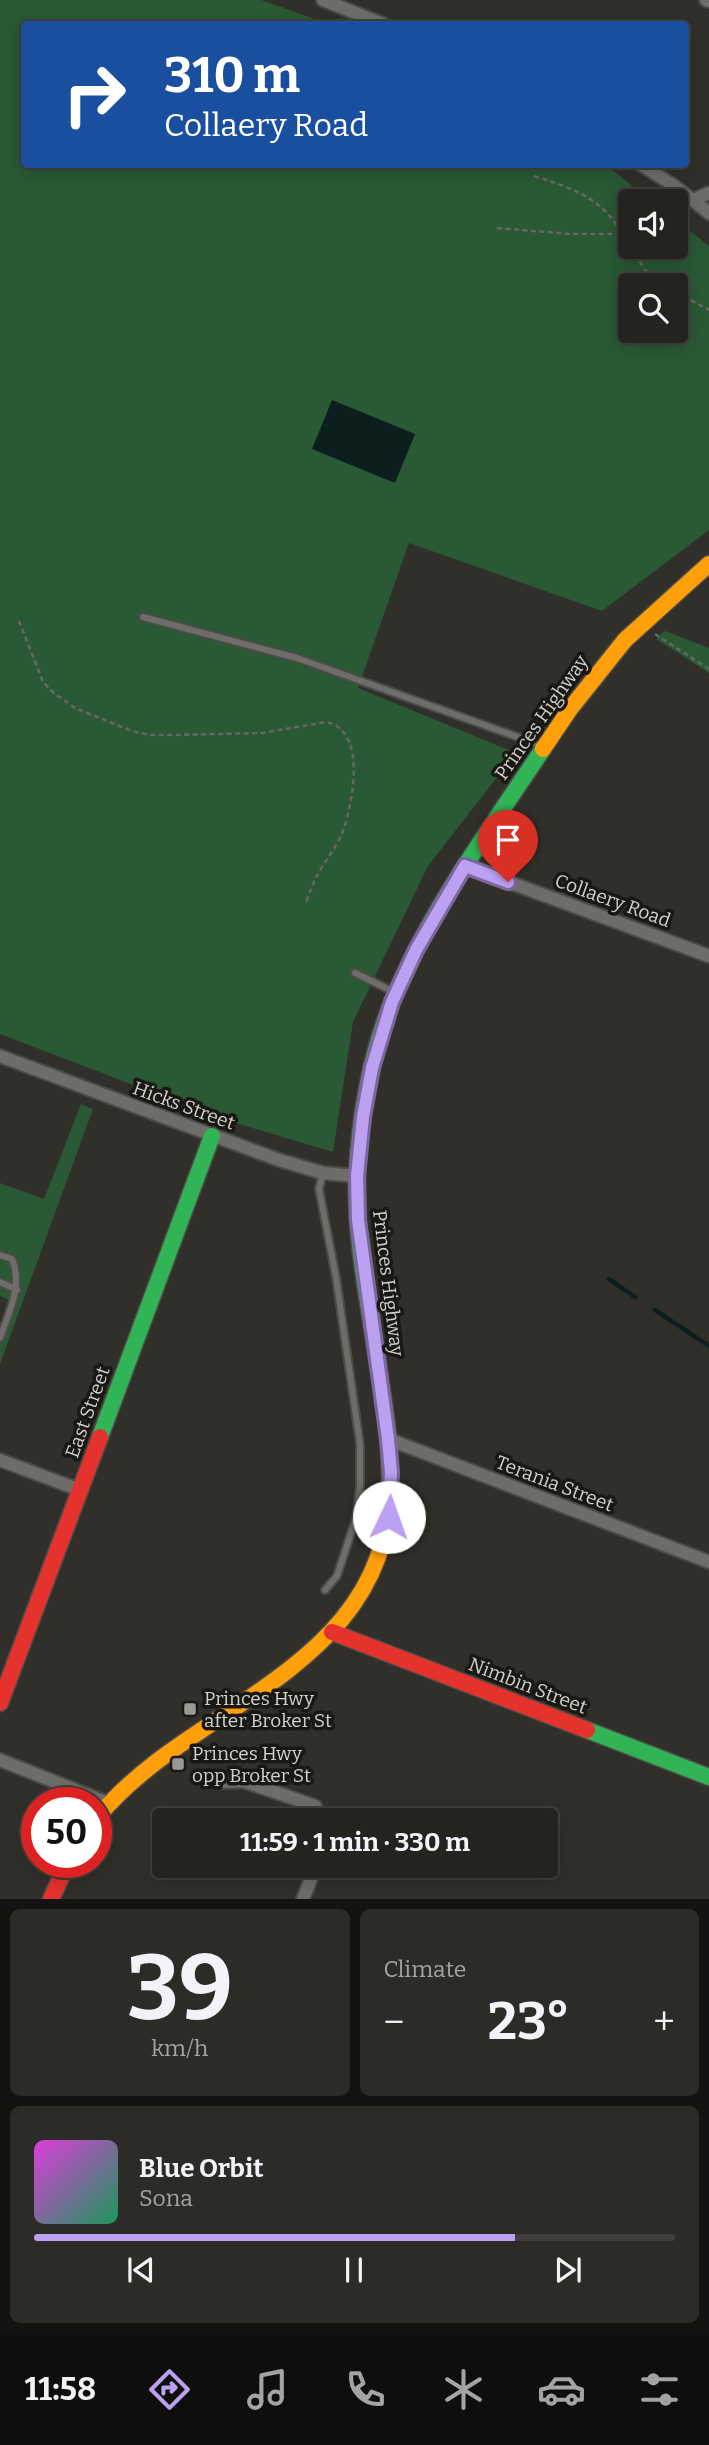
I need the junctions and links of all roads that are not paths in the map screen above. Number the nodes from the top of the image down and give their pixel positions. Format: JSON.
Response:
{"nodes":[{"id":1,"x":323,"y":0,"type":"edge"},
{"id":2,"x":376,"y":21,"type":"edge"},
{"id":3,"x":646,"y":168,"type":"edge"},
{"id":4,"x":709,"y":193,"type":"edge"},
{"id":5,"x":693,"y":201,"type":"junction"},
{"id":6,"x":709,"y":213,"type":"edge"},
{"id":7,"x":709,"y":564,"type":"edge"},
{"id":8,"x":143,"y":617,"type":"dead end"},
{"id":9,"x":545,"y":746,"type":"junction"},
{"id":10,"x":465,"y":866,"type":"junction"},
{"id":11,"x":709,"y":956,"type":"edge"},
{"id":12,"x":355,"y":973,"type":"dead end"},
{"id":13,"x":396,"y":992,"type":"junction"},
{"id":14,"x":0,"y":1056,"type":"edge"},
{"id":15,"x":212,"y":1136,"type":"junction"},
{"id":16,"x":323,"y":1173,"type":"junction"},
{"id":17,"x":357,"y":1176,"type":"junction"},
{"id":18,"x":0,"y":1255,"type":"edge"},
{"id":19,"x":0,"y":1282,"type":"edge"},
{"id":20,"x":17,"y":1290,"type":"junction"},
{"id":21,"x":0,"y":1338,"type":"edge"},
{"id":22,"x":388,"y":1439,"type":"junction"},
{"id":23,"x":0,"y":1460,"type":"edge"},
{"id":24,"x":80,"y":1490,"type":"junction"},
{"id":25,"x":709,"y":1562,"type":"edge"},
{"id":26,"x":325,"y":1590,"type":"dead end"},
{"id":27,"x":332,"y":1632,"type":"junction"},
{"id":28,"x":0,"y":1703,"type":"edge"},
{"id":29,"x":0,"y":1760,"type":"edge"},
{"id":30,"x":709,"y":1777,"type":"edge"},
{"id":31,"x":223,"y":1782,"type":"dead end"},
{"id":32,"x":66,"y":1787,"type":"edge"},
{"id":33,"x":112,"y":1801,"type":"edge"},
{"id":34,"x":316,"y":1808,"type":"edge"},
{"id":35,"x":61,"y":1878,"type":"edge"},
{"id":36,"x":311,"y":1878,"type":"edge"},
{"id":37,"x":51,"y":1899,"type":"edge"},
{"id":38,"x":303,"y":1899,"type":"edge"}],
"edges":[{"from":1,"to":2,"type":"street"},
{"from":3,"to":5,"type":"street"},
{"from":4,"to":5,"type":"street"},
{"from":5,"to":6,"type":"street"},
{"from":7,"to":9,"type":"main road","name":"Princes Highway"},
{"from":8,"to":9,"type":"lane"},
{"from":9,"to":10,"type":"main road","name":"Princes Highway"},
{"from":10,"to":11,"type":"street","name":"Collaery Road"},
{"from":10,"to":13,"type":"main road","name":"Princes Highway"},
{"from":12,"to":13,"type":"lane"},
{"from":13,"to":17,"type":"main road","name":"Princes Highway"},
{"from":14,"to":15,"type":"street","name":"Hicks Street"},
{"from":15,"to":16,"type":"street","name":"Hicks Street"},
{"from":15,"to":24,"type":"main road","name":"East Street"},
{"from":16,"to":17,"type":"street","name":"Hicks Street"},
{"from":16,"to":26,"type":"lane"},
{"from":17,"to":22,"type":"main road","name":"Princes Highway"},
{"from":18,"to":20,"type":"lane"},
{"from":19,"to":20,"type":"lane"},
{"from":20,"to":21,"type":"lane"},
{"from":22,"to":25,"type":"street","name":"Terania Street"},
{"from":22,"to":27,"type":"main road","name":"Princes Highway"},
{"from":23,"to":24,"type":"street"},
{"from":24,"to":28,"type":"main road","name":"East Street"},
{"from":27,"to":30,"type":"main road","name":"Nimbin Street"},
{"from":27,"to":33,"type":"main road","name":"Princes Highway"},
{"from":29,"to":32,"type":"street"},
{"from":31,"to":34,"type":"street"},
{"from":35,"to":37,"type":"main road"},
{"from":36,"to":38,"type":"street"}]}
